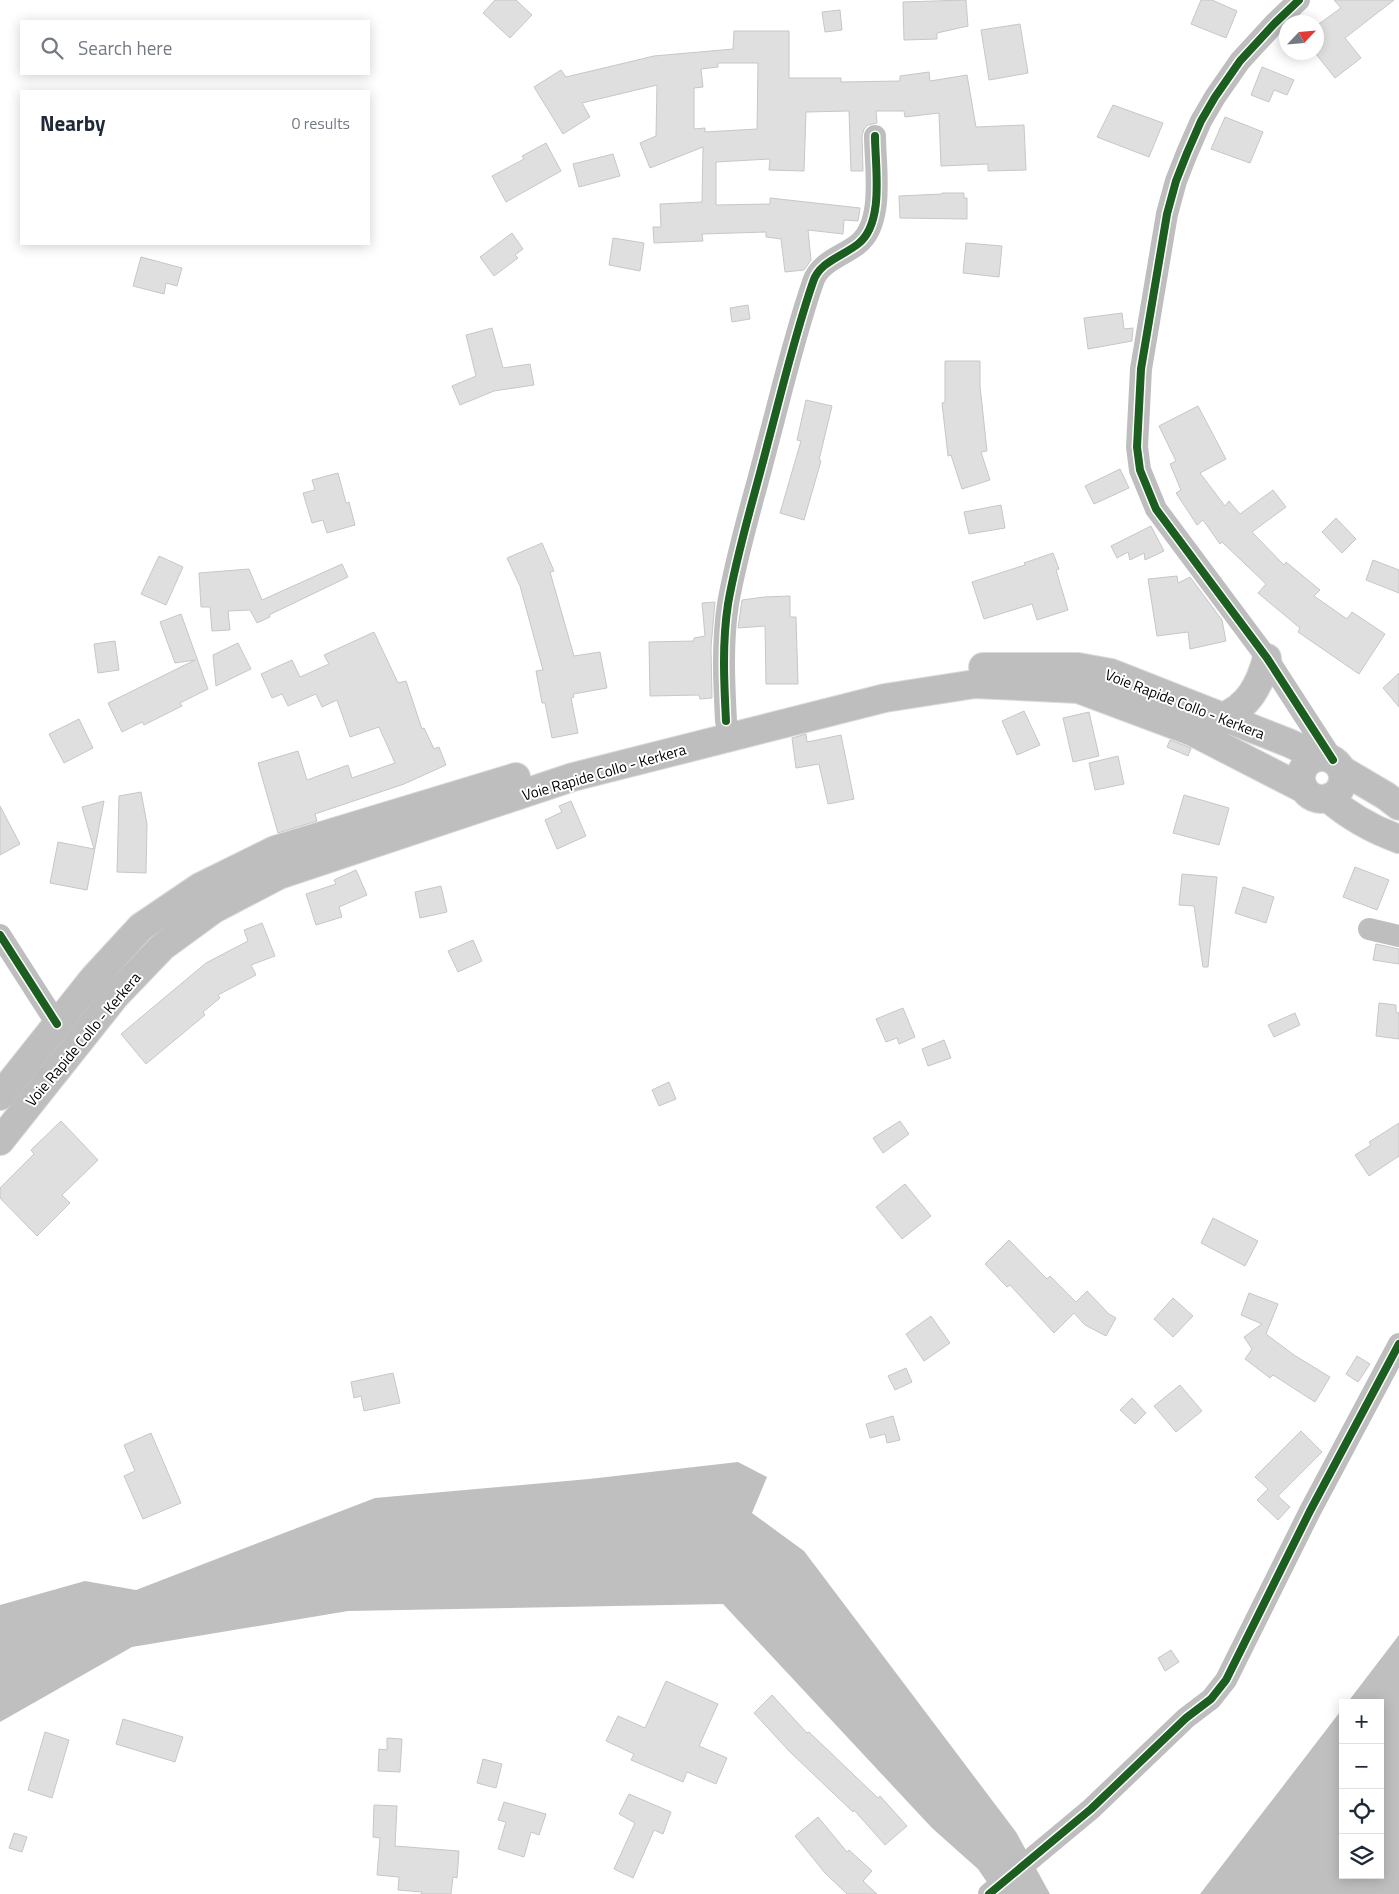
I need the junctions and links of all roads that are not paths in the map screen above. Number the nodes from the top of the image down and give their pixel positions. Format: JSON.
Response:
{"nodes":[{"id":1,"x":1299,"y":0,"type":"edge"},
{"id":2,"x":874,"y":136,"type":"dead end"},
{"id":3,"x":1267,"y":658,"type":"junction"},
{"id":4,"x":1222,"y":717,"type":"junction"},
{"id":5,"x":726,"y":722,"type":"junction"},
{"id":6,"x":1331,"y":762,"type":"junction"},
{"id":7,"x":1316,"y":793,"type":"junction"},
{"id":8,"x":1399,"y":806,"type":"edge"},
{"id":9,"x":1399,"y":839,"type":"edge"},
{"id":10,"x":1369,"y":929,"type":"dead end"},
{"id":11,"x":0,"y":935,"type":"edge"},
{"id":12,"x":1399,"y":936,"type":"edge"},
{"id":13,"x":58,"y":1024,"type":"junction"},
{"id":14,"x":0,"y":1096,"type":"edge"},
{"id":15,"x":0,"y":1141,"type":"edge"},
{"id":16,"x":1399,"y":1344,"type":"edge"},
{"id":17,"x":988,"y":1894,"type":"edge"}],
"edges":[{"from":1,"to":3,"type":"street"},
{"from":2,"to":5,"type":"street"},
{"from":3,"to":4,"type":"highway"},
{"from":3,"to":6,"type":"street"},
{"from":4,"to":5,"type":"highway","name":"Voie Rapide Collo - Kerkera"},
{"from":4,"to":6,"type":"highway","name":"Voie Rapide Collo - Kerkera"},
{"from":5,"to":13,"type":"highway","name":"Voie Rapide Collo - Kerkera"},
{"from":6,"to":7,"type":"highway"},
{"from":6,"to":7,"type":"highway"},
{"from":6,"to":8,"type":"highway","name":"Voie Rapide Collo - Kerkera"},
{"from":7,"to":9,"type":"highway","name":"Voie Rapide Collo - Kerkera"},
{"from":7,"to":15,"type":"highway","name":"Voie Rapide Collo - Kerkera"},
{"from":10,"to":12,"type":"street"},
{"from":11,"to":13,"type":"street"},
{"from":13,"to":14,"type":"highway","name":"Voie Rapide Collo - Kerkera"},
{"from":16,"to":17,"type":"street"}]}
